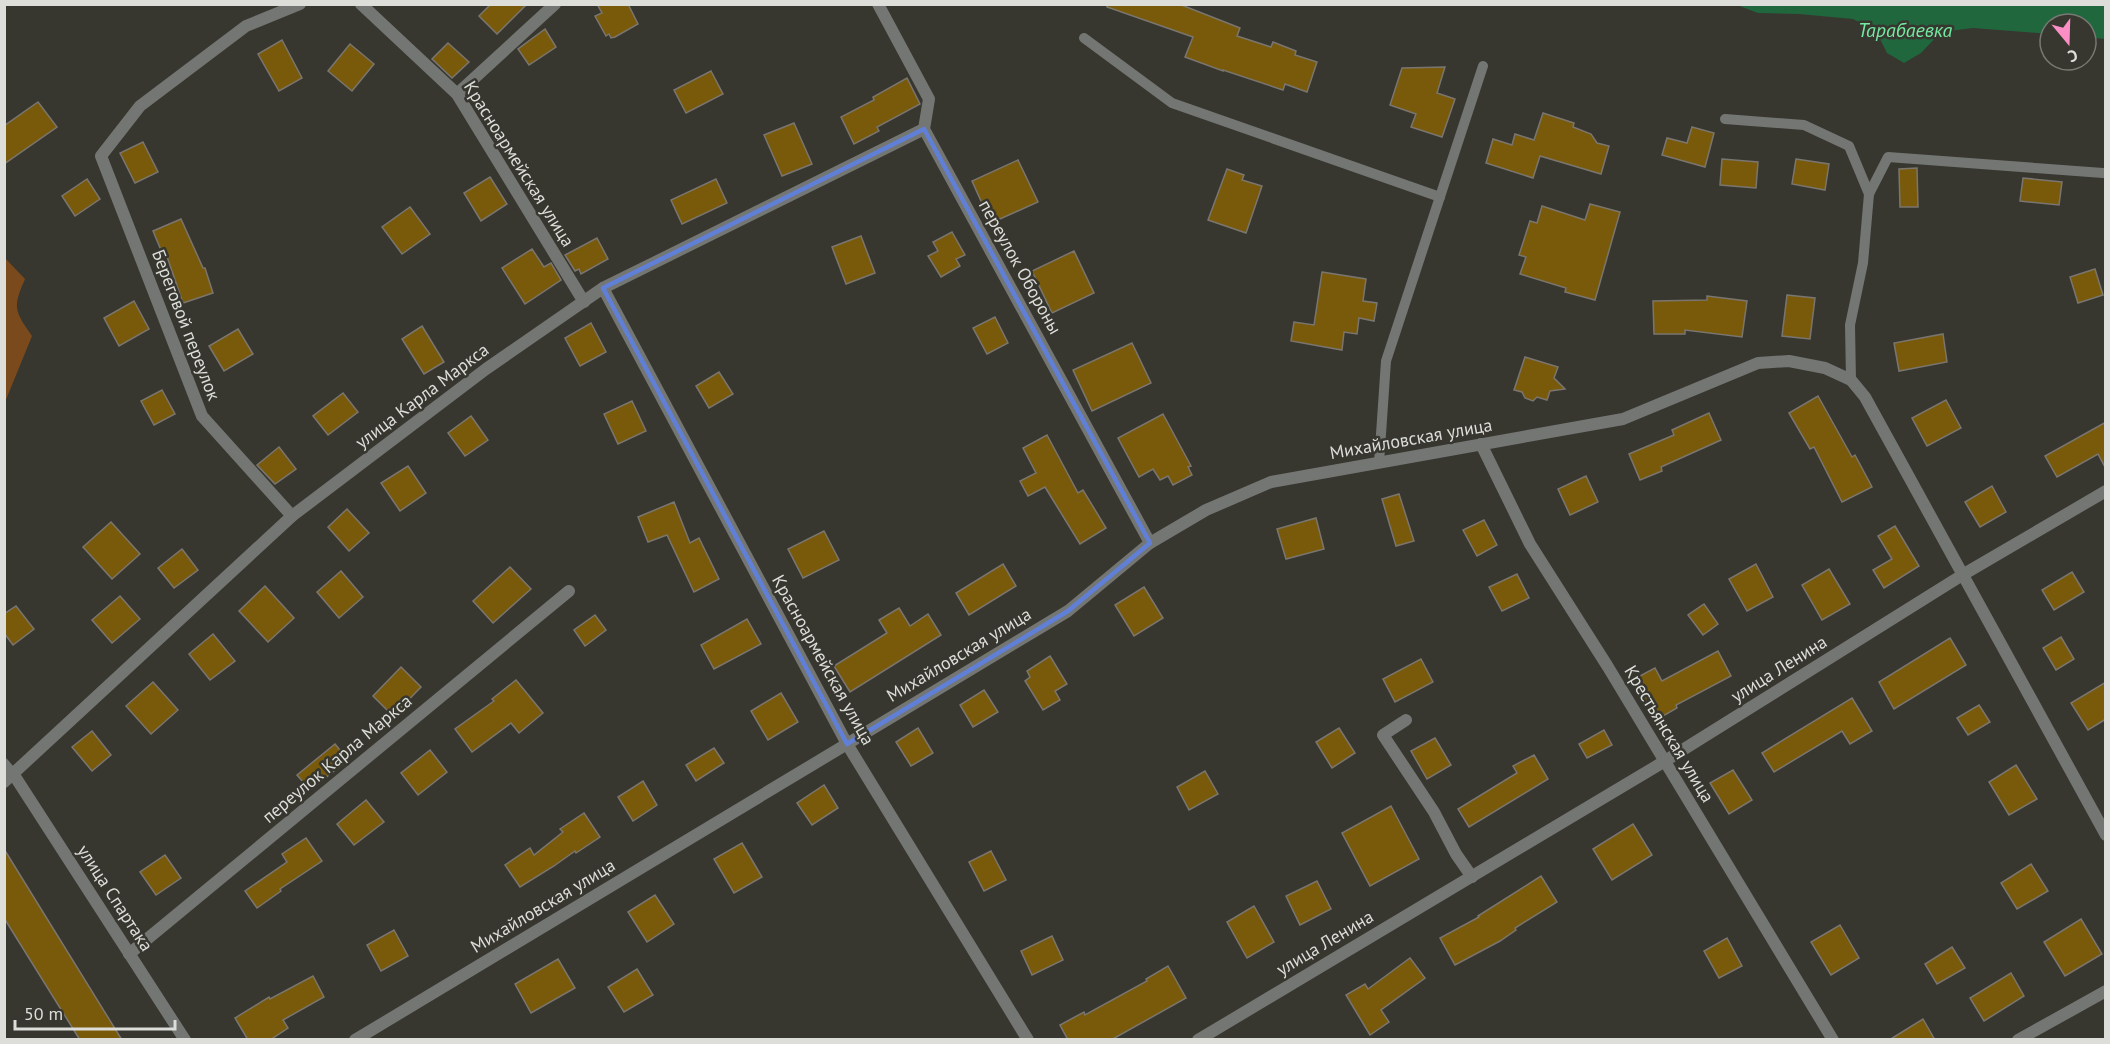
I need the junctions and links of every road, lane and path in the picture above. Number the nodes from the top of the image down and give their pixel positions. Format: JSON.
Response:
{"nodes":[{"id":1,"x":300,"y":4,"type":"edge"},
{"id":2,"x":361,"y":4,"type":"edge"},
{"id":3,"x":555,"y":4,"type":"edge"},
{"id":4,"x":878,"y":4,"type":"edge"},
{"id":5,"x":1084,"y":38,"type":"dead end"},
{"id":6,"x":1483,"y":66,"type":"dead end"},
{"id":7,"x":457,"y":94,"type":"junction"},
{"id":8,"x":1725,"y":119,"type":"dead end"},
{"id":9,"x":924,"y":129,"type":"junction"},
{"id":10,"x":2103,"y":173,"type":"dead end"},
{"id":11,"x":1869,"y":195,"type":"junction"},
{"id":12,"x":1440,"y":197,"type":"junction"},
{"id":13,"x":603,"y":288,"type":"junction"},
{"id":14,"x":584,"y":302,"type":"junction"},
{"id":15,"x":1851,"y":380,"type":"junction"},
{"id":16,"x":1481,"y":444,"type":"junction"},
{"id":17,"x":1379,"y":463,"type":"junction"},
{"id":18,"x":2106,"y":491,"type":"edge"},
{"id":19,"x":292,"y":516,"type":"junction"},
{"id":20,"x":1150,"y":543,"type":"junction"},
{"id":21,"x":1964,"y":574,"type":"junction"},
{"id":22,"x":569,"y":591,"type":"dead end"},
{"id":23,"x":1406,"y":720,"type":"dead end"},
{"id":24,"x":847,"y":744,"type":"junction"},
{"id":25,"x":1665,"y":761,"type":"junction"},
{"id":26,"x":4,"y":763,"type":"edge"},
{"id":27,"x":9,"y":778,"type":"edge"},
{"id":28,"x":2106,"y":835,"type":"edge"},
{"id":29,"x":1472,"y":877,"type":"junction"},
{"id":30,"x":129,"y":954,"type":"junction"},
{"id":31,"x":2106,"y":991,"type":"edge"},
{"id":32,"x":2032,"y":1036,"type":"edge"},
{"id":33,"x":186,"y":1040,"type":"edge"},
{"id":34,"x":355,"y":1040,"type":"edge"},
{"id":35,"x":1028,"y":1040,"type":"edge"},
{"id":36,"x":1198,"y":1040,"type":"edge"},
{"id":37,"x":1833,"y":1040,"type":"edge"},
{"id":38,"x":2018,"y":1040,"type":"edge"}],
"edges":[{"from":1,"to":19,"type":"street","name":"Береговой переулок"},
{"from":2,"to":7,"type":"street","name":"Красноармейская улица"},
{"from":3,"to":7,"type":"street"},
{"from":4,"to":9,"type":"street"},
{"from":5,"to":12,"type":"lane"},
{"from":6,"to":12,"type":"lane"},
{"from":7,"to":14,"type":"street","name":"Красноармейская улица"},
{"from":8,"to":11,"type":"lane"},
{"from":9,"to":13,"type":"street","name":"улица Карла Маркса"},
{"from":9,"to":20,"type":"street","name":"переулок Обороны"},
{"from":10,"to":11,"type":"lane"},
{"from":11,"to":15,"type":"lane"},
{"from":12,"to":17,"type":"lane"},
{"from":13,"to":14,"type":"street","name":"улица Карла Маркса"},
{"from":13,"to":24,"type":"street","name":"Красноармейская улица"},
{"from":14,"to":19,"type":"street","name":"улица Карла Маркса"},
{"from":15,"to":16,"type":"street","name":"Михайловская улица"},
{"from":15,"to":21,"type":"street"},
{"from":16,"to":17,"type":"street","name":"Михайловская улица"},
{"from":16,"to":25,"type":"street","name":"Крестьянская улица"},
{"from":17,"to":20,"type":"street","name":"Михайловская улица"},
{"from":18,"to":21,"type":"street","name":"улица Ленина"},
{"from":19,"to":27,"type":"street","name":"улица Карла Маркса"},
{"from":20,"to":24,"type":"street","name":"Михайловская улица"},
{"from":21,"to":25,"type":"street","name":"улица Ленина"},
{"from":21,"to":28,"type":"street"},
{"from":22,"to":30,"type":"street","name":"переулок Карла Маркса"},
{"from":23,"to":29,"type":"street"},
{"from":24,"to":34,"type":"street","name":"Михайловская улица"},
{"from":24,"to":35,"type":"street","name":"Красноармейская улица"},
{"from":25,"to":29,"type":"street","name":"улица Ленина"},
{"from":25,"to":37,"type":"street","name":"Крестьянская улица"},
{"from":26,"to":27,"type":"lane"},
{"from":27,"to":30,"type":"street","name":"улица Спартака"},
{"from":29,"to":36,"type":"street","name":"улица Ленина"},
{"from":30,"to":33,"type":"street","name":"улица Спартака"},
{"from":31,"to":32,"type":"street"},
{"from":32,"to":38,"type":"street"}]}
